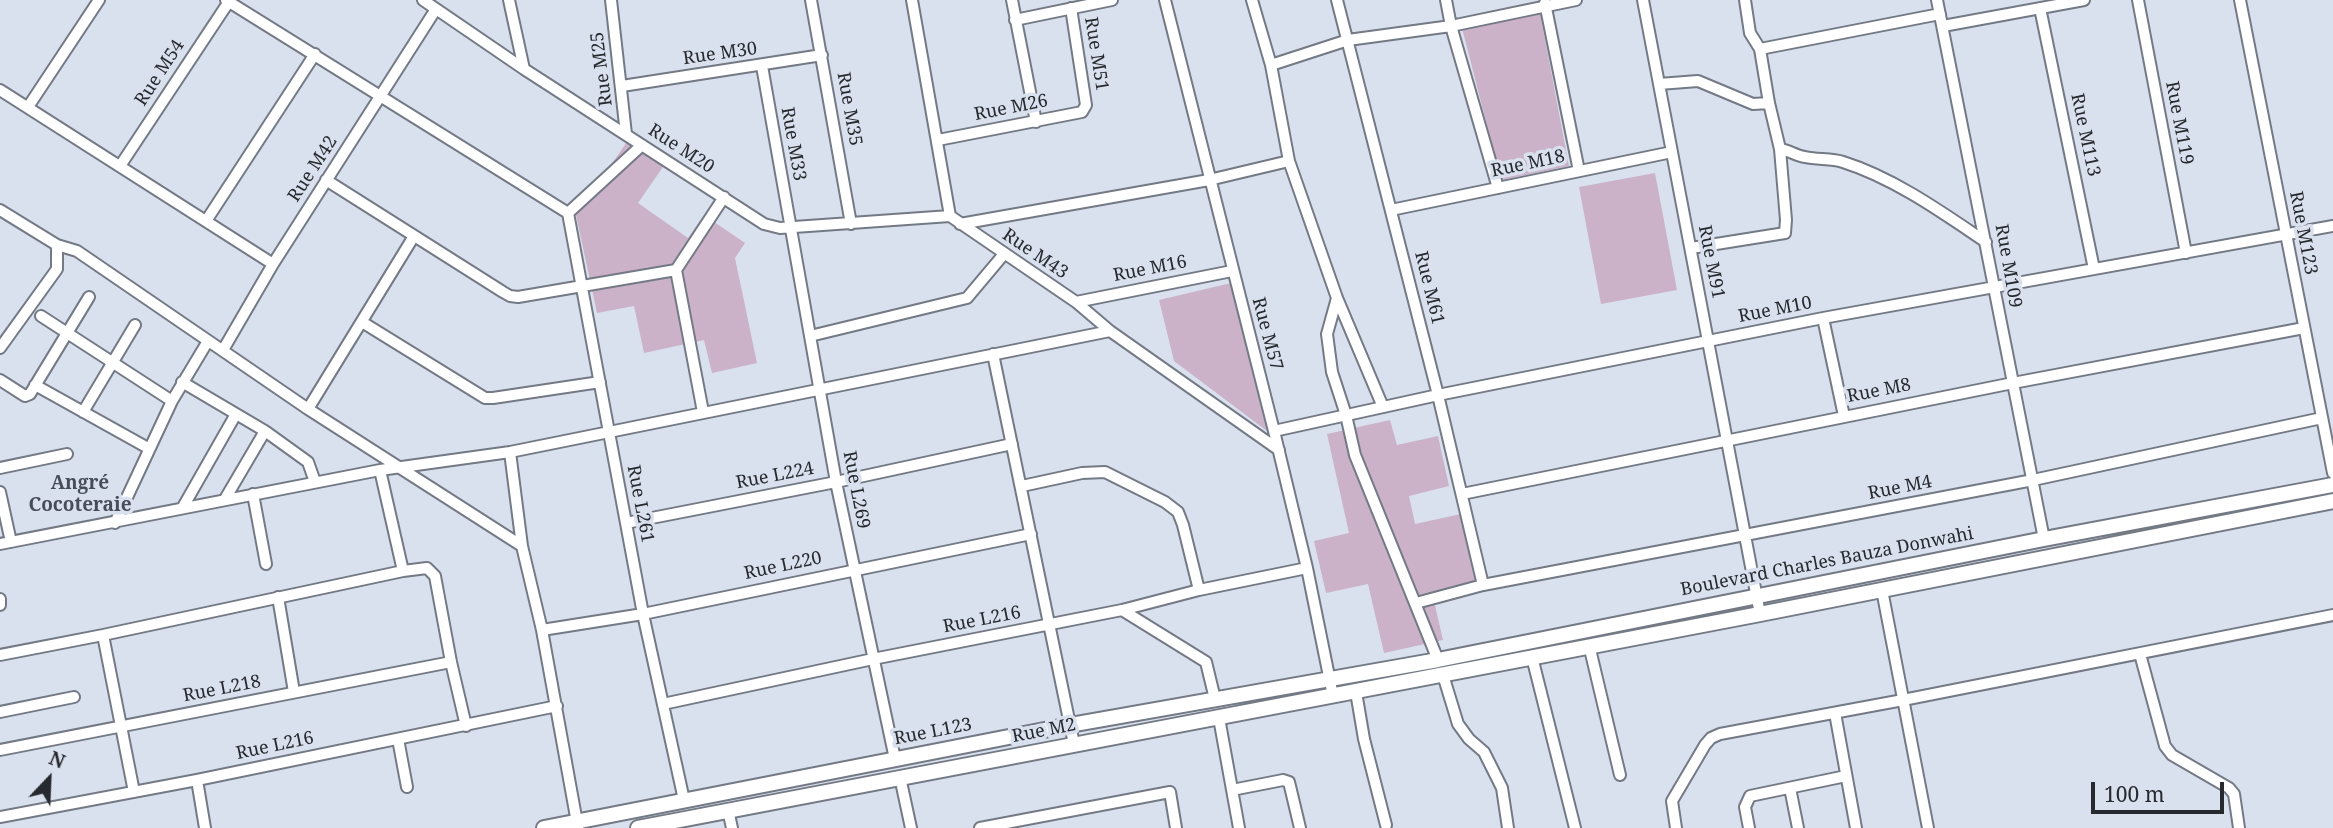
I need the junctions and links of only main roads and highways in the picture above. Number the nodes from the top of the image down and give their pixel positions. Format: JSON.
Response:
{"nodes":[{"id":1,"x":2333,"y":485,"type":"edge"},
{"id":2,"x":2333,"y":501,"type":"edge"},
{"id":3,"x":1329,"y":678,"type":"joint"},
{"id":4,"x":577,"y":825,"type":"edge"},
{"id":5,"x":544,"y":828,"type":"edge"},
{"id":6,"x":638,"y":828,"type":"edge"}],
"edges":[{"from":1,"to":3,"type":"main road","name":"Boulevard Charles Bauza Donwahi"},
{"from":2,"to":6,"type":"main road","name":"Rue M2"},
{"from":3,"to":4,"type":"main road","name":"Rue L123"},
{"from":4,"to":5,"type":"main road","name":"Rue L123"}]}
